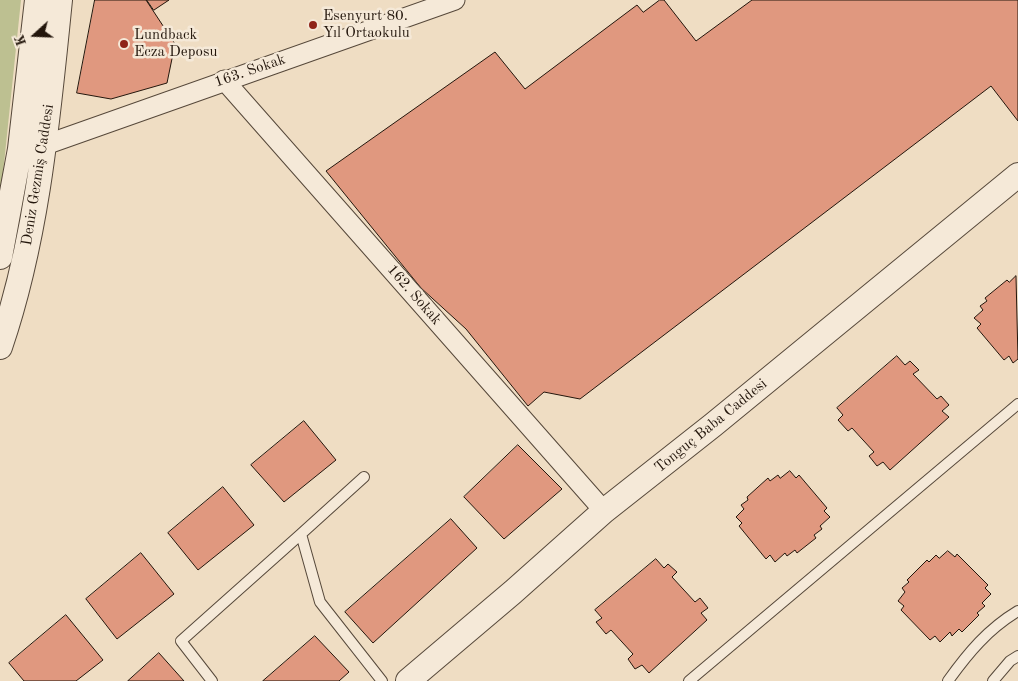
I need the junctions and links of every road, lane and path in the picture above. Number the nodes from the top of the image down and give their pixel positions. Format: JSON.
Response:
{"nodes":[{"id":1,"x":37,"y":0,"type":"edge"},
{"id":2,"x":60,"y":0,"type":"edge"},
{"id":3,"x":455,"y":0,"type":"edge"},
{"id":4,"x":224,"y":80,"type":"junction"},
{"id":5,"x":45,"y":144,"type":"junction"},
{"id":6,"x":1015,"y":181,"type":"edge"},
{"id":7,"x":0,"y":257,"type":"edge"},
{"id":8,"x":0,"y":347,"type":"edge"},
{"id":9,"x":1018,"y":404,"type":"edge"},
{"id":10,"x":364,"y":477,"type":"dead end"},
{"id":11,"x":604,"y":510,"type":"junction"},
{"id":12,"x":301,"y":534,"type":"junction"},
{"id":13,"x":1018,"y":611,"type":"edge"},
{"id":14,"x":1018,"y":656,"type":"edge"},
{"id":15,"x":212,"y":681,"type":"edge"},
{"id":16,"x":382,"y":681,"type":"edge"},
{"id":17,"x":408,"y":681,"type":"edge"},
{"id":18,"x":689,"y":681,"type":"edge"},
{"id":19,"x":948,"y":681,"type":"edge"},
{"id":20,"x":993,"y":681,"type":"edge"}],
"edges":[{"from":1,"to":7,"type":"street","name":"Deniz Gezmiş Caddesi"},
{"from":2,"to":5,"type":"street","name":"Deniz Gezmiş Caddesi"},
{"from":3,"to":4,"type":"street","name":"163. Sokak"},
{"from":4,"to":5,"type":"street","name":"163. Sokak"},
{"from":4,"to":11,"type":"street","name":"162. Sokak"},
{"from":5,"to":8,"type":"street","name":"Deniz Gezmiş Caddesi"},
{"from":6,"to":11,"type":"street","name":"Tonguç Baba Caddesi"},
{"from":9,"to":18,"type":"lane"},
{"from":10,"to":12,"type":"lane"},
{"from":11,"to":17,"type":"street","name":"Tonguç Baba Caddesi"},
{"from":12,"to":15,"type":"lane"},
{"from":12,"to":16,"type":"lane"},
{"from":13,"to":19,"type":"lane"},
{"from":14,"to":20,"type":"lane"}]}
